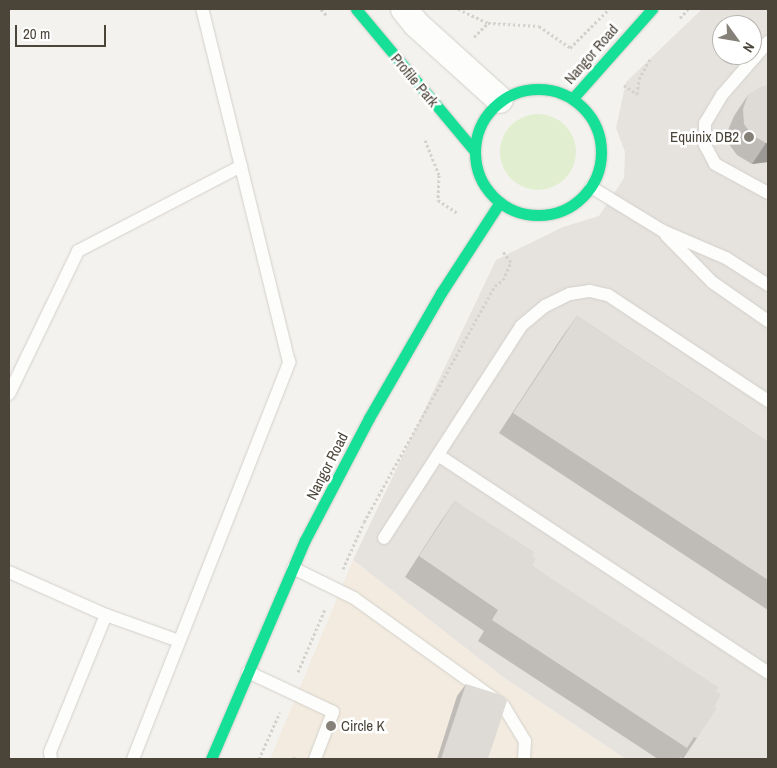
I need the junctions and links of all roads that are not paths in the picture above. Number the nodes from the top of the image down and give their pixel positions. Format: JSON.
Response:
{"nodes":[{"id":1,"x":202,"y":9,"type":"edge"},
{"id":2,"x":356,"y":9,"type":"edge"},
{"id":3,"x":404,"y":9,"type":"edge"},
{"id":4,"x":652,"y":9,"type":"edge"},
{"id":5,"x":768,"y":42,"type":"edge"},
{"id":6,"x":573,"y":98,"type":"junction"},
{"id":7,"x":500,"y":100,"type":"junction"},
{"id":8,"x":474,"y":150,"type":"junction"},
{"id":9,"x":241,"y":166,"type":"junction"},
{"id":10,"x":591,"y":188,"type":"junction"},
{"id":11,"x":768,"y":193,"type":"edge"},
{"id":12,"x":500,"y":202,"type":"junction"},
{"id":13,"x":663,"y":231,"type":"junction"},
{"id":14,"x":768,"y":285,"type":"edge"},
{"id":15,"x":768,"y":321,"type":"edge"},
{"id":16,"x":9,"y":394,"type":"edge"},
{"id":17,"x":768,"y":402,"type":"edge"},
{"id":18,"x":438,"y":455,"type":"junction"},
{"id":19,"x":384,"y":538,"type":"dead end"},
{"id":20,"x":293,"y":568,"type":"junction"},
{"id":21,"x":9,"y":572,"type":"edge"},
{"id":22,"x":106,"y":615,"type":"junction"},
{"id":23,"x":179,"y":641,"type":"junction"},
{"id":24,"x":248,"y":672,"type":"junction"},
{"id":25,"x":768,"y":673,"type":"edge"},
{"id":26,"x":51,"y":759,"type":"edge"},
{"id":27,"x":133,"y":759,"type":"edge"},
{"id":28,"x":211,"y":759,"type":"edge"},
{"id":29,"x":315,"y":759,"type":"edge"},
{"id":30,"x":524,"y":759,"type":"edge"}],
"edges":[{"from":1,"to":9,"type":"lane"},
{"from":2,"to":8,"type":"main road","name":"Profile Park"},
{"from":3,"to":7,"type":"street"},
{"from":4,"to":6,"type":"main road","name":"Nangor Road"},
{"from":5,"to":11,"type":"lane"},
{"from":6,"to":7,"type":"main road","name":"Nangor Road"},
{"from":6,"to":10,"type":"main road","name":"Nangor Road"},
{"from":7,"to":8,"type":"main road","name":"Nangor Road"},
{"from":8,"to":12,"type":"main road","name":"Nangor Road"},
{"from":9,"to":16,"type":"lane"},
{"from":9,"to":23,"type":"lane"},
{"from":10,"to":12,"type":"main road","name":"Nangor Road"},
{"from":10,"to":13,"type":"lane"},
{"from":12,"to":20,"type":"main road","name":"Nangor Road"},
{"from":13,"to":14,"type":"lane"},
{"from":13,"to":15,"type":"lane"},
{"from":17,"to":18,"type":"lane"},
{"from":18,"to":19,"type":"lane"},
{"from":18,"to":25,"type":"lane"},
{"from":20,"to":24,"type":"main road","name":"Nangor Road"},
{"from":20,"to":30,"type":"lane"},
{"from":21,"to":22,"type":"lane"},
{"from":22,"to":23,"type":"lane"},
{"from":22,"to":26,"type":"lane"},
{"from":23,"to":27,"type":"lane"},
{"from":24,"to":28,"type":"main road","name":"Nangor Road"},
{"from":24,"to":29,"type":"lane"}]}
